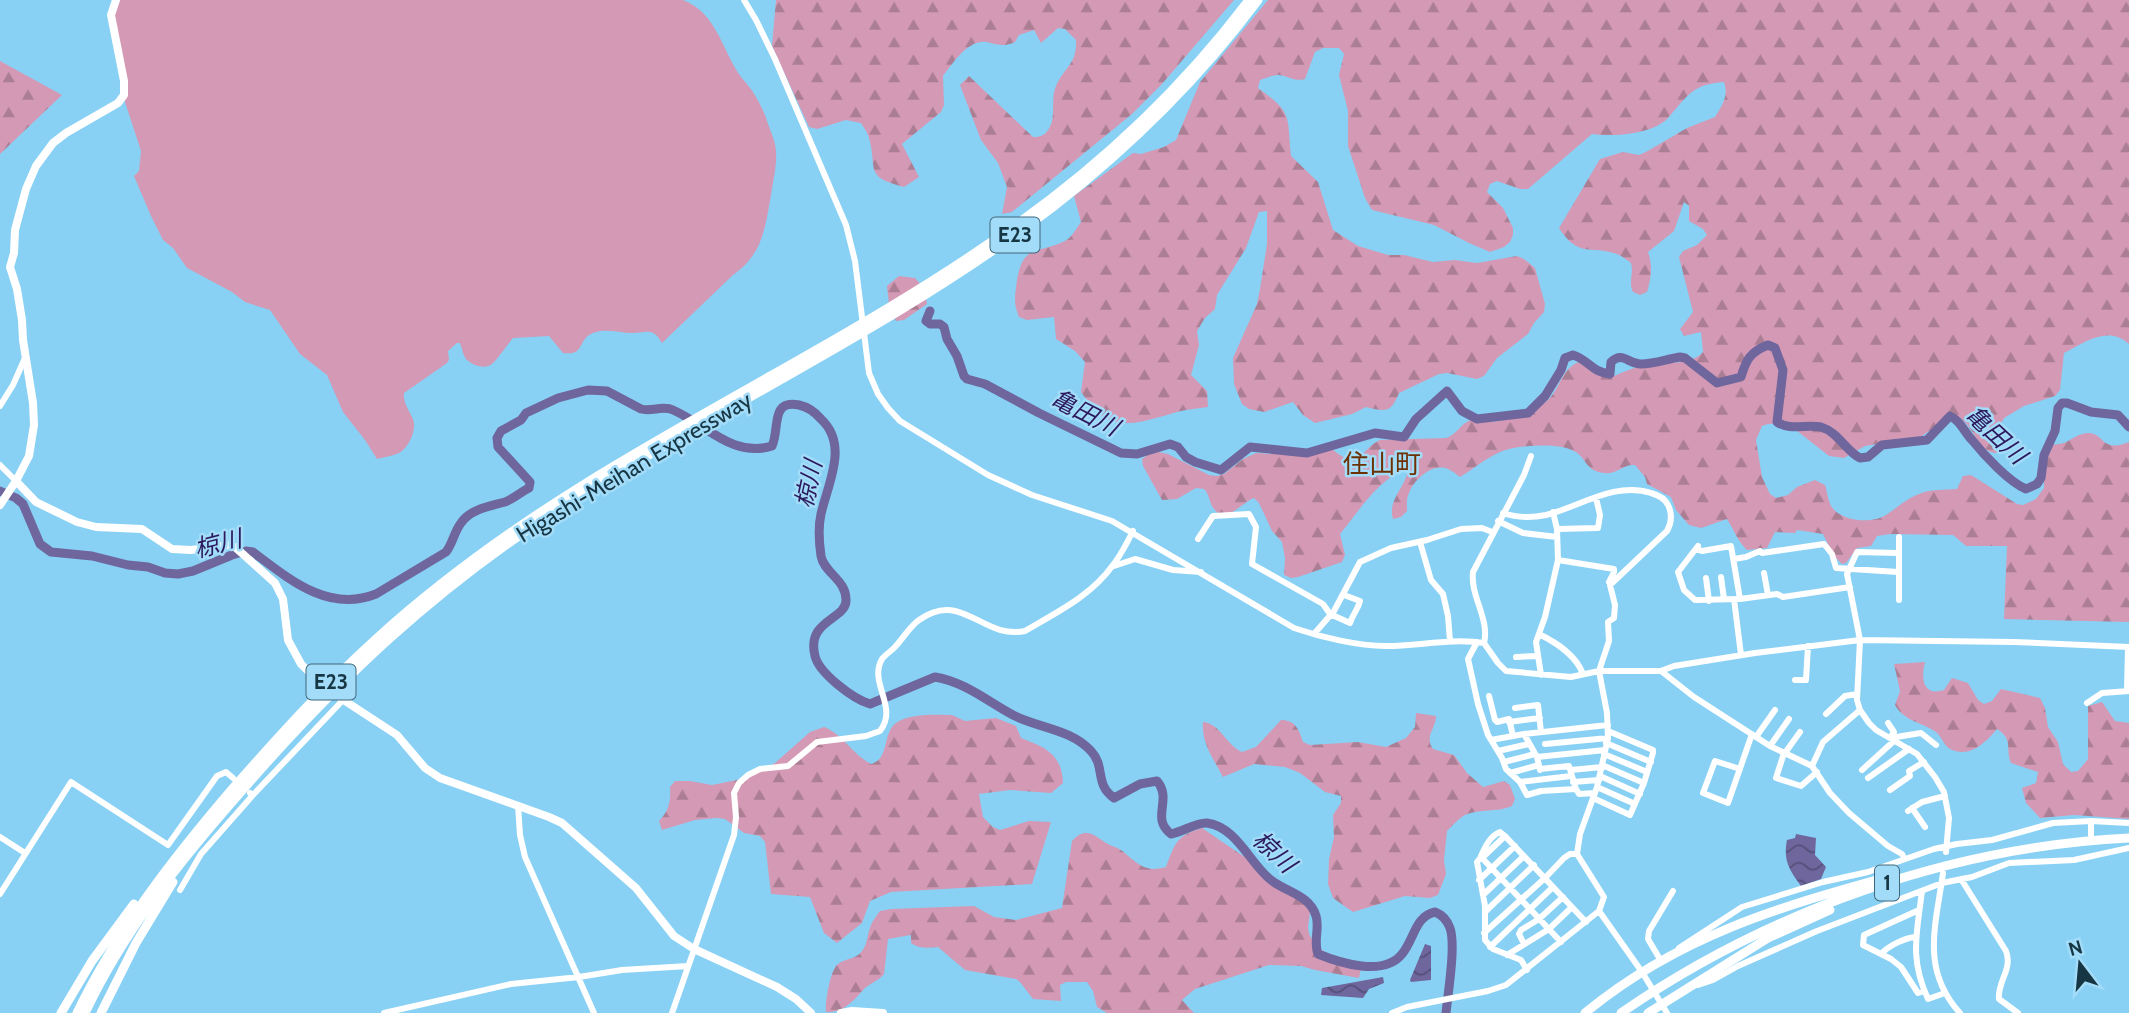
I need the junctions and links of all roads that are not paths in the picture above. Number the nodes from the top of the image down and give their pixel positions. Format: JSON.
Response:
{"nodes":[{"id":1,"x":116,"y":0,"type":"edge"},
{"id":2,"x":744,"y":0,"type":"edge"},
{"id":3,"x":1249,"y":0,"type":"edge"},
{"id":4,"x":1258,"y":0,"type":"edge"},
{"id":5,"x":26,"y":354,"type":"junction"},
{"id":6,"x":0,"y":406,"type":"edge"},
{"id":7,"x":722,"y":408,"type":"junction"},
{"id":8,"x":1531,"y":456,"type":"dead end"},
{"id":9,"x":0,"y":465,"type":"edge"},
{"id":10,"x":14,"y":485,"type":"junction"},
{"id":11,"x":1596,"y":498,"type":"junction"},
{"id":12,"x":2,"y":502,"type":"edge"},
{"id":13,"x":1553,"y":512,"type":"junction"},
{"id":14,"x":1503,"y":513,"type":"junction"},
{"id":15,"x":1498,"y":522,"type":"junction"},
{"id":16,"x":1557,"y":529,"type":"junction"},
{"id":17,"x":1133,"y":531,"type":"junction"},
{"id":18,"x":1492,"y":532,"type":"junction"},
{"id":19,"x":1558,"y":537,"type":"junction"},
{"id":20,"x":1899,"y":537,"type":"dead end"},
{"id":21,"x":1198,"y":539,"type":"dead end"},
{"id":22,"x":1420,"y":542,"type":"junction"},
{"id":23,"x":1898,"y":553,"type":"junction"},
{"id":24,"x":1558,"y":559,"type":"junction"},
{"id":25,"x":1734,"y":559,"type":"junction"},
{"id":26,"x":1112,"y":567,"type":"junction"},
{"id":27,"x":1848,"y":569,"type":"junction"},
{"id":28,"x":1202,"y":572,"type":"junction"},
{"id":29,"x":1898,"y":572,"type":"junction"},
{"id":30,"x":1764,"y":573,"type":"dead end"},
{"id":31,"x":1721,"y":577,"type":"dead end"},
{"id":32,"x":1706,"y":579,"type":"dead end"},
{"id":33,"x":1609,"y":585,"type":"junction"},
{"id":34,"x":1850,"y":586,"type":"junction"},
{"id":35,"x":1344,"y":595,"type":"junction"},
{"id":36,"x":1768,"y":596,"type":"junction"},
{"id":37,"x":1724,"y":599,"type":"junction"},
{"id":38,"x":1737,"y":599,"type":"junction"},
{"id":39,"x":1899,"y":600,"type":"dead end"},
{"id":40,"x":1709,"y":601,"type":"junction"},
{"id":41,"x":1330,"y":614,"type":"junction"},
{"id":42,"x":1314,"y":634,"type":"junction"},
{"id":43,"x":1539,"y":634,"type":"junction"},
{"id":44,"x":1860,"y":640,"type":"junction"},
{"id":45,"x":1450,"y":641,"type":"junction"},
{"id":46,"x":1480,"y":643,"type":"junction"},
{"id":47,"x":1808,"y":646,"type":"junction"},
{"id":48,"x":2128,"y":647,"type":"edge"},
{"id":49,"x":1741,"y":655,"type":"junction"},
{"id":50,"x":1537,"y":656,"type":"junction"},
{"id":51,"x":1516,"y":657,"type":"dead end"},
{"id":52,"x":1661,"y":670,"type":"junction"},
{"id":53,"x":1599,"y":671,"type":"junction"},
{"id":54,"x":1583,"y":674,"type":"junction"},
{"id":55,"x":1541,"y":675,"type":"junction"},
{"id":56,"x":315,"y":678,"type":"dead end"},
{"id":57,"x":1795,"y":680,"type":"dead end"},
{"id":58,"x":2128,"y":691,"type":"edge"},
{"id":59,"x":1857,"y":694,"type":"junction"},
{"id":60,"x":1489,"y":696,"type":"dead end"},
{"id":61,"x":341,"y":698,"type":"joint"},
{"id":62,"x":2087,"y":703,"type":"dead end"},
{"id":63,"x":1516,"y":708,"type":"dead end"},
{"id":64,"x":1775,"y":710,"type":"dead end"},
{"id":65,"x":1860,"y":710,"type":"junction"},
{"id":66,"x":1826,"y":714,"type":"dead end"},
{"id":67,"x":1540,"y":718,"type":"junction"},
{"id":68,"x":1789,"y":719,"type":"dead end"},
{"id":69,"x":1509,"y":722,"type":"junction"},
{"id":70,"x":1888,"y":723,"type":"dead end"},
{"id":71,"x":1902,"y":728,"type":"dead end"},
{"id":72,"x":1580,"y":729,"type":"junction"},
{"id":73,"x":1543,"y":732,"type":"junction"},
{"id":74,"x":1800,"y":732,"type":"dead end"},
{"id":75,"x":1937,"y":733,"type":"dead end"},
{"id":76,"x":1524,"y":734,"type":"junction"},
{"id":77,"x":1513,"y":736,"type":"junction"},
{"id":78,"x":1754,"y":736,"type":"junction"},
{"id":79,"x":1893,"y":737,"type":"junction"},
{"id":80,"x":1929,"y":738,"type":"junction"},
{"id":81,"x":1491,"y":740,"type":"junction"},
{"id":82,"x":1607,"y":740,"type":"junction"},
{"id":83,"x":1577,"y":741,"type":"junction"},
{"id":84,"x":1529,"y":744,"type":"junction"},
{"id":85,"x":1545,"y":744,"type":"junction"},
{"id":86,"x":1936,"y":745,"type":"dead end"},
{"id":87,"x":1770,"y":746,"type":"junction"},
{"id":88,"x":1909,"y":749,"type":"junction"},
{"id":89,"x":1498,"y":751,"type":"junction"},
{"id":90,"x":1575,"y":753,"type":"junction"},
{"id":91,"x":1784,"y":753,"type":"junction"},
{"id":92,"x":1538,"y":756,"type":"junction"},
{"id":93,"x":1504,"y":762,"type":"junction"},
{"id":94,"x":1651,"y":762,"type":"junction"},
{"id":95,"x":1924,"y":762,"type":"junction"},
{"id":96,"x":1602,"y":766,"type":"junction"},
{"id":97,"x":1539,"y":767,"type":"junction"},
{"id":98,"x":1740,"y":769,"type":"junction"},
{"id":99,"x":1814,"y":769,"type":"junction"},
{"id":100,"x":1862,"y":770,"type":"dead end"},
{"id":101,"x":1647,"y":772,"type":"junction"},
{"id":102,"x":1510,"y":773,"type":"junction"},
{"id":103,"x":233,"y":778,"type":"dead end"},
{"id":104,"x":1868,"y":778,"type":"dead end"},
{"id":105,"x":1544,"y":779,"type":"junction"},
{"id":106,"x":1573,"y":779,"type":"junction"},
{"id":107,"x":1520,"y":782,"type":"junction"},
{"id":108,"x":1644,"y":783,"type":"junction"},
{"id":109,"x":1597,"y":787,"type":"junction"},
{"id":110,"x":1890,"y":790,"type":"dead end"},
{"id":111,"x":1640,"y":794,"type":"junction"},
{"id":112,"x":1945,"y":796,"type":"junction"},
{"id":113,"x":1635,"y":804,"type":"junction"},
{"id":114,"x":519,"y":806,"type":"junction"},
{"id":115,"x":2091,"y":821,"type":"junction"},
{"id":116,"x":2129,"y":823,"type":"edge"},
{"id":117,"x":1924,"y":827,"type":"dead end"},
{"id":118,"x":201,"y":832,"type":"junction"},
{"id":119,"x":2091,"y":835,"type":"dead end"},
{"id":120,"x":0,"y":837,"type":"edge"},
{"id":121,"x":2129,"y":838,"type":"edge"},
{"id":122,"x":1515,"y":846,"type":"junction"},
{"id":123,"x":2093,"y":847,"type":"dead end"},
{"id":124,"x":2129,"y":848,"type":"edge"},
{"id":125,"x":1947,"y":849,"type":"junction"},
{"id":126,"x":25,"y":853,"type":"junction"},
{"id":127,"x":1577,"y":854,"type":"junction"},
{"id":128,"x":1524,"y":856,"type":"junction"},
{"id":129,"x":2095,"y":856,"type":"junction"},
{"id":130,"x":1482,"y":857,"type":"junction"},
{"id":131,"x":1904,"y":858,"type":"junction"},
{"id":132,"x":1962,"y":862,"type":"junction"},
{"id":133,"x":1534,"y":865,"type":"junction"},
{"id":134,"x":1492,"y":868,"type":"junction"},
{"id":135,"x":1943,"y":873,"type":"dead end"},
{"id":136,"x":1501,"y":878,"type":"junction"},
{"id":137,"x":1545,"y":878,"type":"junction"},
{"id":138,"x":1961,"y":879,"type":"junction"},
{"id":139,"x":1479,"y":880,"type":"junction"},
{"id":140,"x":1891,"y":881,"type":"junction"},
{"id":141,"x":1942,"y":883,"type":"junction"},
{"id":142,"x":1553,"y":887,"type":"junction"},
{"id":143,"x":1510,"y":888,"type":"junction"},
{"id":144,"x":180,"y":890,"type":"dead end"},
{"id":145,"x":1673,"y":891,"type":"dead end"},
{"id":146,"x":1922,"y":891,"type":"junction"},
{"id":147,"x":0,"y":894,"type":"edge"},
{"id":148,"x":1483,"y":895,"type":"junction"},
{"id":149,"x":1563,"y":897,"type":"junction"},
{"id":150,"x":1520,"y":899,"type":"junction"},
{"id":151,"x":1572,"y":907,"type":"junction"},
{"id":152,"x":1530,"y":909,"type":"junction"},
{"id":153,"x":1919,"y":910,"type":"junction"},
{"id":154,"x":1486,"y":911,"type":"junction"},
{"id":155,"x":1599,"y":911,"type":"junction"},
{"id":156,"x":1539,"y":919,"type":"junction"},
{"id":157,"x":1814,"y":921,"type":"dead end"},
{"id":158,"x":1586,"y":922,"type":"junction"},
{"id":159,"x":1549,"y":929,"type":"junction"},
{"id":160,"x":1817,"y":931,"type":"junction"},
{"id":161,"x":1484,"y":933,"type":"junction"},
{"id":162,"x":1916,"y":937,"type":"junction"},
{"id":163,"x":1561,"y":942,"type":"junction"},
{"id":164,"x":1524,"y":944,"type":"junction"},
{"id":165,"x":1490,"y":947,"type":"junction"},
{"id":166,"x":694,"y":950,"type":"junction"},
{"id":167,"x":1676,"y":952,"type":"junction"},
{"id":168,"x":1882,"y":953,"type":"junction"},
{"id":169,"x":1507,"y":955,"type":"junction"},
{"id":170,"x":1661,"y":961,"type":"junction"},
{"id":171,"x":688,"y":966,"type":"junction"},
{"id":172,"x":1527,"y":970,"type":"junction"},
{"id":173,"x":1642,"y":972,"type":"junction"},
{"id":174,"x":579,"y":977,"type":"junction"},
{"id":175,"x":1692,"y":987,"type":"junction"},
{"id":176,"x":1924,"y":991,"type":"junction"},
{"id":177,"x":1945,"y":993,"type":"junction"},
{"id":178,"x":1665,"y":1008,"type":"edge"},
{"id":179,"x":61,"y":1013,"type":"edge"},
{"id":180,"x":77,"y":1013,"type":"edge"},
{"id":181,"x":85,"y":1013,"type":"edge"},
{"id":182,"x":101,"y":1013,"type":"edge"},
{"id":183,"x":384,"y":1013,"type":"edge"},
{"id":184,"x":594,"y":1013,"type":"edge"},
{"id":185,"x":672,"y":1013,"type":"edge"},
{"id":186,"x":811,"y":1013,"type":"edge"},
{"id":187,"x":841,"y":1013,"type":"edge"},
{"id":188,"x":883,"y":1013,"type":"edge"},
{"id":189,"x":1392,"y":1013,"type":"edge"},
{"id":190,"x":1585,"y":1013,"type":"edge"},
{"id":191,"x":1621,"y":1013,"type":"edge"},
{"id":192,"x":1648,"y":1013,"type":"edge"},
{"id":193,"x":1960,"y":1013,"type":"edge"},
{"id":194,"x":2018,"y":1013,"type":"edge"}],
"edges":[{"from":1,"to":5,"type":"main road"},
{"from":2,"to":17,"type":"street"},
{"from":3,"to":7,"type":"highway","name":"Higashi-Meihan Expressway","number":"E23"},
{"from":4,"to":7,"type":"highway","name":"Higashi-Meihan Expressway","number":"E23"},
{"from":5,"to":6,"type":"street"},
{"from":5,"to":10,"type":"main road"},
{"from":7,"to":118,"type":"highway","name":"Higashi-Meihan Expressway","number":"E23"},
{"from":8,"to":14,"type":"street"},
{"from":9,"to":10,"type":"street"},
{"from":10,"to":12,"type":"main road"},
{"from":10,"to":56,"type":"main road"},
{"from":11,"to":13,"type":"street"},
{"from":11,"to":16,"type":"street"},
{"from":11,"to":33,"type":"street"},
{"from":13,"to":14,"type":"street"},
{"from":13,"to":16,"type":"street"},
{"from":14,"to":15,"type":"street"},
{"from":15,"to":18,"type":"street"},
{"from":15,"to":19,"type":"street"},
{"from":16,"to":19,"type":"street"},
{"from":17,"to":26,"type":"street"},
{"from":17,"to":28,"type":"street"},
{"from":18,"to":22,"type":"street"},
{"from":18,"to":46,"type":"street"},
{"from":19,"to":24,"type":"street"},
{"from":20,"to":23,"type":"street"},
{"from":21,"to":41,"type":"street"},
{"from":22,"to":35,"type":"street"},
{"from":22,"to":45,"type":"street"},
{"from":23,"to":27,"type":"street"},
{"from":23,"to":29,"type":"street"},
{"from":24,"to":33,"type":"street"},
{"from":24,"to":43,"type":"street"},
{"from":25,"to":27,"type":"street"},
{"from":25,"to":38,"type":"street"},
{"from":25,"to":40,"type":"street"},
{"from":26,"to":28,"type":"street"},
{"from":26,"to":166,"type":"street"},
{"from":27,"to":29,"type":"street"},
{"from":27,"to":34,"type":"street"},
{"from":28,"to":42,"type":"street"},
{"from":29,"to":39,"type":"street"},
{"from":30,"to":36,"type":"street"},
{"from":31,"to":37,"type":"street"},
{"from":32,"to":40,"type":"street"},
{"from":33,"to":53,"type":"street"},
{"from":34,"to":36,"type":"street"},
{"from":34,"to":44,"type":"street"},
{"from":35,"to":41,"type":"street"},
{"from":35,"to":41,"type":"street"},
{"from":36,"to":38,"type":"street"},
{"from":37,"to":38,"type":"street"},
{"from":37,"to":40,"type":"street"},
{"from":38,"to":49,"type":"street"},
{"from":41,"to":42,"type":"street"},
{"from":42,"to":45,"type":"street"},
{"from":43,"to":50,"type":"street"},
{"from":43,"to":54,"type":"street"},
{"from":44,"to":47,"type":"street"},
{"from":44,"to":48,"type":"street"},
{"from":44,"to":59,"type":"street"},
{"from":45,"to":46,"type":"street"},
{"from":46,"to":55,"type":"street"},
{"from":46,"to":81,"type":"street"},
{"from":47,"to":49,"type":"street"},
{"from":47,"to":57,"type":"street"},
{"from":48,"to":58,"type":"street"},
{"from":49,"to":52,"type":"street"},
{"from":50,"to":51,"type":"street"},
{"from":50,"to":55,"type":"street"},
{"from":52,"to":53,"type":"street"},
{"from":52,"to":78,"type":"street"},
{"from":53,"to":54,"type":"street"},
{"from":53,"to":82,"type":"street"},
{"from":54,"to":55,"type":"street"},
{"from":58,"to":62,"type":"street"},
{"from":59,"to":65,"type":"street"},
{"from":59,"to":66,"type":"street"},
{"from":60,"to":69,"type":"street"},
{"from":61,"to":114,"type":"main road"},
{"from":61,"to":144,"type":"street"},
{"from":63,"to":67,"type":"street"},
{"from":64,"to":78,"type":"street"},
{"from":65,"to":79,"type":"street"},
{"from":65,"to":99,"type":"street"},
{"from":67,"to":69,"type":"street"},
{"from":67,"to":73,"type":"street"},
{"from":68,"to":87,"type":"street"},
{"from":69,"to":77,"type":"street"},
{"from":70,"to":79,"type":"street"},
{"from":71,"to":79,"type":"street"},
{"from":72,"to":73,"type":"street"},
{"from":72,"to":82,"type":"street"},
{"from":72,"to":83,"type":"street"},
{"from":73,"to":76,"type":"street"},
{"from":73,"to":85,"type":"street"},
{"from":74,"to":91,"type":"street"},
{"from":75,"to":80,"type":"street"},
{"from":76,"to":77,"type":"street"},
{"from":76,"to":84,"type":"street"},
{"from":77,"to":81,"type":"street"},
{"from":78,"to":87,"type":"street"},
{"from":78,"to":98,"type":"street"},
{"from":79,"to":80,"type":"street"},
{"from":79,"to":88,"type":"street"},
{"from":79,"to":100,"type":"street"},
{"from":80,"to":86,"type":"street"},
{"from":81,"to":89,"type":"street"},
{"from":82,"to":83,"type":"street"},
{"from":82,"to":90,"type":"street"},
{"from":82,"to":94,"type":"street"},
{"from":82,"to":94,"type":"street"},
{"from":82,"to":96,"type":"street"},
{"from":82,"to":101,"type":"street"},
{"from":83,"to":85,"type":"street"},
{"from":83,"to":90,"type":"street"},
{"from":84,"to":89,"type":"street"},
{"from":84,"to":92,"type":"street"},
{"from":85,"to":92,"type":"street"},
{"from":87,"to":91,"type":"street"},
{"from":88,"to":95,"type":"street"},
{"from":88,"to":104,"type":"street"},
{"from":89,"to":93,"type":"street"},
{"from":90,"to":92,"type":"street"},
{"from":91,"to":99,"type":"street"},
{"from":91,"to":99,"type":"street"},
{"from":92,"to":93,"type":"street"},
{"from":92,"to":97,"type":"street"},
{"from":93,"to":102,"type":"street"},
{"from":94,"to":101,"type":"street"},
{"from":95,"to":110,"type":"street"},
{"from":95,"to":112,"type":"street"},
{"from":96,"to":106,"type":"street"},
{"from":96,"to":108,"type":"street"},
{"from":96,"to":109,"type":"street"},
{"from":97,"to":102,"type":"street"},
{"from":97,"to":105,"type":"street"},
{"from":97,"to":106,"type":"street"},
{"from":98,"to":98,"type":"street"},
{"from":99,"to":131,"type":"street"},
{"from":101,"to":108,"type":"street"},
{"from":102,"to":107,"type":"street"},
{"from":103,"to":126,"type":"street"},
{"from":105,"to":106,"type":"street"},
{"from":105,"to":107,"type":"street"},
{"from":106,"to":107,"type":"street"},
{"from":106,"to":109,"type":"street"},
{"from":106,"to":109,"type":"street"},
{"from":108,"to":111,"type":"street"},
{"from":109,"to":111,"type":"street"},
{"from":109,"to":113,"type":"street"},
{"from":109,"to":113,"type":"street"},
{"from":109,"to":127,"type":"street"},
{"from":111,"to":113,"type":"street"},
{"from":112,"to":117,"type":"street"},
{"from":112,"to":125,"type":"street"},
{"from":114,"to":166,"type":"main road"},
{"from":114,"to":174,"type":"street"},
{"from":115,"to":116,"type":"street"},
{"from":115,"to":119,"type":"street"},
{"from":115,"to":125,"type":"street"},
{"from":118,"to":179,"type":"highway"},
{"from":118,"to":180,"type":"highway","name":"Higashi-Meihan Expressway","number":"E23"},
{"from":118,"to":181,"type":"highway","name":"Higashi-Meihan Expressway","number":"E23"},
{"from":118,"to":182,"type":"highway"},
{"from":120,"to":126,"type":"street"},
{"from":121,"to":132,"type":"highway","number":"1"},
{"from":122,"to":128,"type":"street"},
{"from":122,"to":130,"type":"street"},
{"from":122,"to":134,"type":"street"},
{"from":123,"to":129,"type":"street"},
{"from":124,"to":129,"type":"street"},
{"from":125,"to":131,"type":"street"},
{"from":126,"to":147,"type":"street"},
{"from":127,"to":137,"type":"street"},
{"from":127,"to":155,"type":"street"},
{"from":128,"to":133,"type":"street"},
{"from":128,"to":136,"type":"street"},
{"from":129,"to":138,"type":"street"},
{"from":130,"to":134,"type":"street"},
{"from":130,"to":139,"type":"street"},
{"from":131,"to":167,"type":"street"},
{"from":132,"to":140,"type":"highway","number":"1"},
{"from":132,"to":167,"type":"highway","number":"1"},
{"from":133,"to":137,"type":"street"},
{"from":133,"to":143,"type":"street"},
{"from":134,"to":136,"type":"street"},
{"from":134,"to":139,"type":"street"},
{"from":135,"to":141,"type":"street"},
{"from":136,"to":143,"type":"street"},
{"from":136,"to":148,"type":"street"},
{"from":137,"to":142,"type":"street"},
{"from":137,"to":150,"type":"street"},
{"from":138,"to":141,"type":"street"},
{"from":138,"to":194,"type":"street"},
{"from":139,"to":148,"type":"street"},
{"from":140,"to":175,"type":"highway","number":"1"},
{"from":140,"to":191,"type":"highway","number":"1"},
{"from":141,"to":146,"type":"street"},
{"from":141,"to":177,"type":"street"},
{"from":142,"to":149,"type":"street"},
{"from":142,"to":152,"type":"street"},
{"from":143,"to":150,"type":"street"},
{"from":143,"to":154,"type":"street"},
{"from":145,"to":170,"type":"street"},
{"from":146,"to":153,"type":"street"},
{"from":146,"to":160,"type":"street"},
{"from":148,"to":154,"type":"street"},
{"from":149,"to":151,"type":"street"},
{"from":149,"to":156,"type":"street"},
{"from":150,"to":152,"type":"street"},
{"from":150,"to":161,"type":"street"},
{"from":151,"to":158,"type":"street"},
{"from":151,"to":159,"type":"street"},
{"from":152,"to":156,"type":"street"},
{"from":152,"to":165,"type":"street"},
{"from":153,"to":162,"type":"street"},
{"from":153,"to":168,"type":"street"},
{"from":154,"to":161,"type":"street"},
{"from":155,"to":158,"type":"street"},
{"from":155,"to":173,"type":"street"},
{"from":156,"to":159,"type":"street"},
{"from":156,"to":164,"type":"street"},
{"from":157,"to":160,"type":"street"},
{"from":158,"to":163,"type":"street"},
{"from":159,"to":163,"type":"street"},
{"from":159,"to":164,"type":"street"},
{"from":160,"to":175,"type":"street"},
{"from":161,"to":165,"type":"street"},
{"from":162,"to":168,"type":"street"},
{"from":162,"to":176,"type":"street"},
{"from":163,"to":172,"type":"street"},
{"from":164,"to":169,"type":"street"},
{"from":165,"to":169,"type":"street"},
{"from":166,"to":171,"type":"street"},
{"from":166,"to":186,"type":"main road"},
{"from":167,"to":170,"type":"highway"},
{"from":168,"to":176,"type":"street"},
{"from":169,"to":172,"type":"street"},
{"from":170,"to":173,"type":"highway"},
{"from":171,"to":174,"type":"street"},
{"from":171,"to":185,"type":"street"},
{"from":172,"to":189,"type":"street"},
{"from":173,"to":178,"type":"street"},
{"from":173,"to":190,"type":"highway"},
{"from":174,"to":183,"type":"street"},
{"from":174,"to":184,"type":"street"},
{"from":175,"to":178,"type":"highway"},
{"from":176,"to":177,"type":"street"},
{"from":177,"to":193,"type":"street"},
{"from":178,"to":192,"type":"highway"},
{"from":187,"to":188,"type":"main road"}]}
